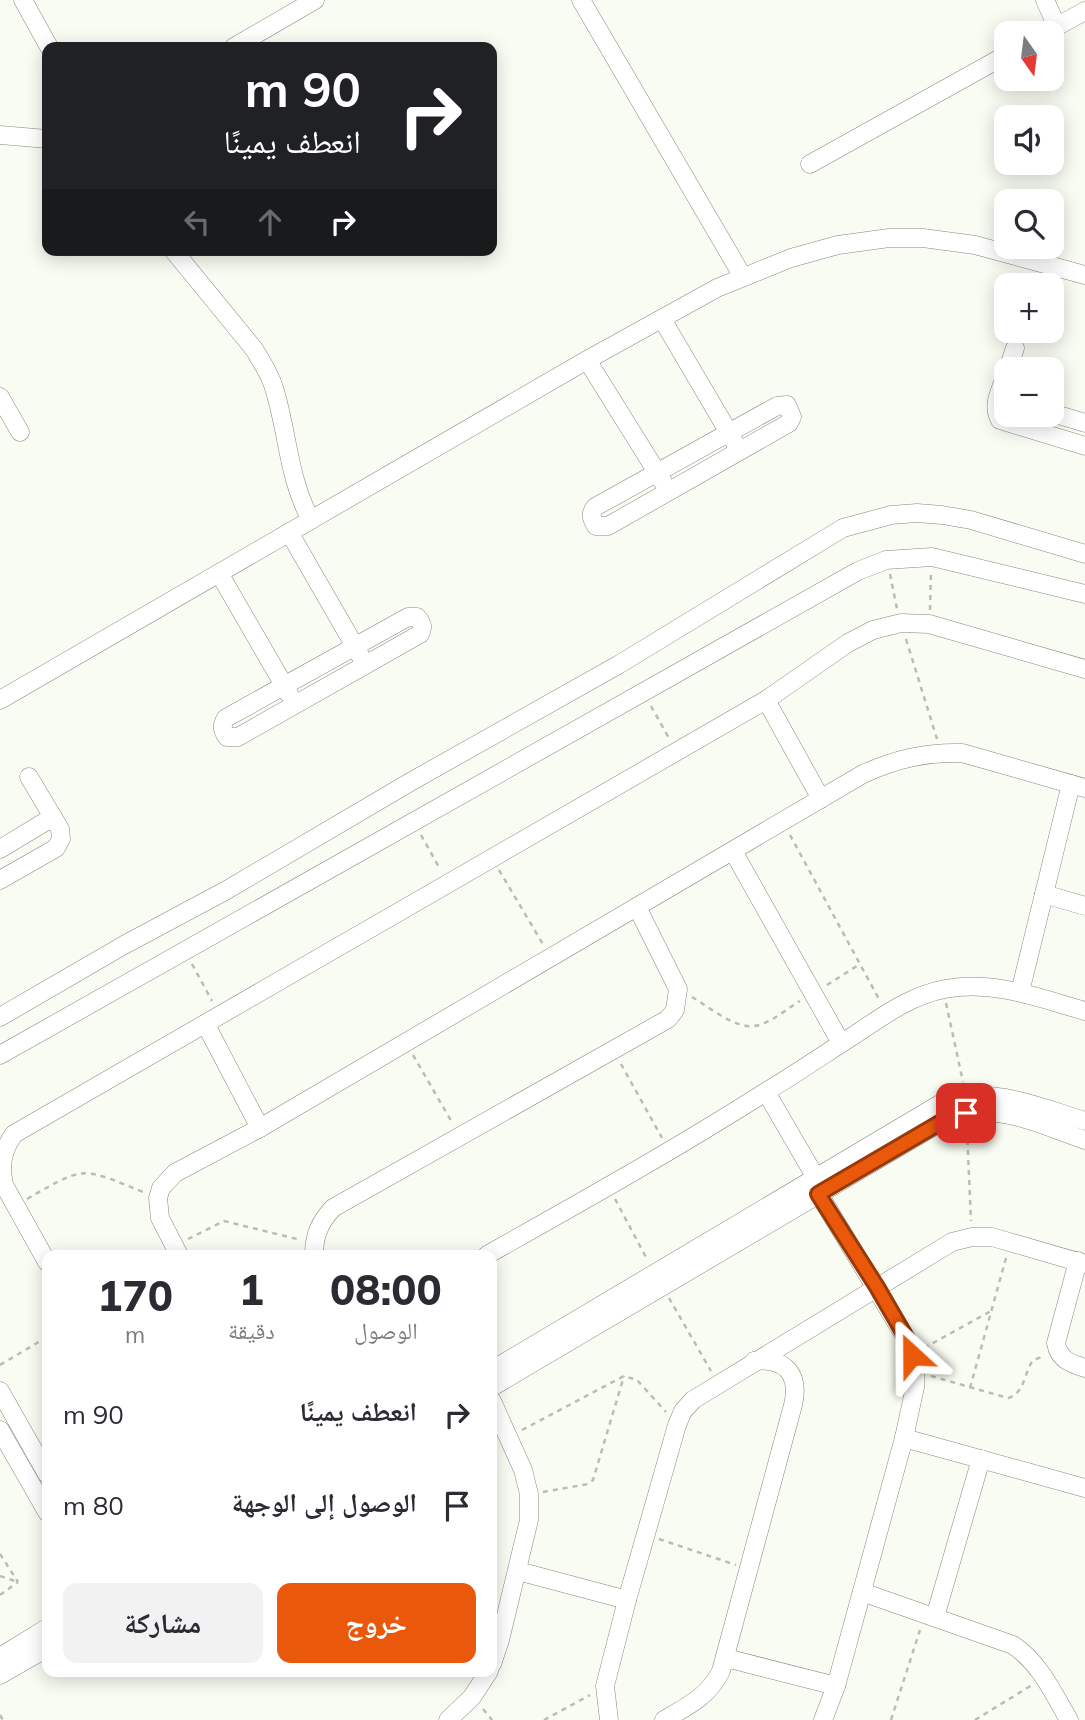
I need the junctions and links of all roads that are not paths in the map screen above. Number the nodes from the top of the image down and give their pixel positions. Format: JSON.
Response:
{"nodes":[{"id":1,"x":23,"y":0,"type":"edge"},
{"id":2,"x":315,"y":0,"type":"edge"},
{"id":3,"x":581,"y":0,"type":"edge"},
{"id":4,"x":1045,"y":0,"type":"edge"},
{"id":5,"x":1085,"y":11,"type":"edge"},
{"id":6,"x":1049,"y":21,"type":"edge"},
{"id":7,"x":1064,"y":23,"type":"edge"},
{"id":8,"x":46,"y":42,"type":"edge"},
{"id":9,"x":243,"y":42,"type":"edge"},
{"id":10,"x":994,"y":62,"type":"edge"},
{"id":11,"x":0,"y":135,"type":"edge"},
{"id":12,"x":42,"y":139,"type":"edge"},
{"id":13,"x":810,"y":164,"type":"dead end"},
{"id":14,"x":178,"y":256,"type":"edge"},
{"id":15,"x":1085,"y":275,"type":"edge"},
{"id":16,"x":743,"y":277,"type":"junction"},
{"id":17,"x":662,"y":320,"type":"junction"},
{"id":18,"x":1016,"y":348,"type":"dead end"},
{"id":19,"x":1013,"y":357,"type":"edge"},
{"id":20,"x":587,"y":360,"type":"junction"},
{"id":21,"x":0,"y":397,"type":"edge"},
{"id":22,"x":1064,"y":417,"type":"edge"},
{"id":23,"x":1085,"y":422,"type":"edge"},
{"id":24,"x":1023,"y":427,"type":"edge"},
{"id":25,"x":20,"y":432,"type":"dead end"},
{"id":26,"x":729,"y":433,"type":"junction"},
{"id":27,"x":1081,"y":445,"type":"edge"},
{"id":28,"x":739,"y":451,"type":"junction"},
{"id":29,"x":657,"y":472,"type":"junction"},
{"id":30,"x":668,"y":491,"type":"junction"},
{"id":31,"x":311,"y":520,"type":"junction"},
{"id":32,"x":289,"y":532,"type":"junction"},
{"id":33,"x":1085,"y":554,"type":"edge"},
{"id":34,"x":219,"y":573,"type":"junction"},
{"id":35,"x":1085,"y":594,"type":"edge"},
{"id":36,"x":355,"y":646,"type":"junction"},
{"id":37,"x":365,"y":665,"type":"junction"},
{"id":38,"x":1085,"y":669,"type":"edge"},
{"id":39,"x":284,"y":686,"type":"junction"},
{"id":40,"x":0,"y":700,"type":"edge"},
{"id":41,"x":766,"y":700,"type":"junction"},
{"id":42,"x":295,"y":705,"type":"junction"},
{"id":43,"x":29,"y":776,"type":"dead end"},
{"id":44,"x":1078,"y":786,"type":"edge"},
{"id":45,"x":821,"y":800,"type":"junction"},
{"id":46,"x":53,"y":817,"type":"junction"},
{"id":47,"x":0,"y":849,"type":"edge"},
{"id":48,"x":733,"y":851,"type":"junction"},
{"id":49,"x":1,"y":878,"type":"edge"},
{"id":50,"x":1044,"y":894,"type":"junction"},
{"id":51,"x":1085,"y":906,"type":"edge"},
{"id":52,"x":637,"y":907,"type":"junction"},
{"id":53,"x":1020,"y":992,"type":"junction"},
{"id":54,"x":1085,"y":1011,"type":"edge"},
{"id":55,"x":0,"y":1017,"type":"edge"},
{"id":56,"x":213,"y":1021,"type":"junction"},
{"id":57,"x":841,"y":1044,"type":"junction"},
{"id":58,"x":2,"y":1052,"type":"edge"},
{"id":59,"x":766,"y":1092,"type":"junction"},
{"id":60,"x":966,"y":1104,"type":"junction"},
{"id":61,"x":1085,"y":1121,"type":"edge"},
{"id":62,"x":260,"y":1128,"type":"junction"},
{"id":63,"x":1085,"y":1140,"type":"edge"},
{"id":64,"x":817,"y":1186,"type":"junction"},
{"id":65,"x":314,"y":1249,"type":"edge"},
{"id":66,"x":176,"y":1250,"type":"edge"},
{"id":67,"x":496,"y":1250,"type":"edge"},
{"id":68,"x":42,"y":1253,"type":"edge"},
{"id":69,"x":1081,"y":1263,"type":"edge"},
{"id":70,"x":658,"y":1280,"type":"junction"},
{"id":71,"x":877,"y":1287,"type":"junction"},
{"id":72,"x":754,"y":1361,"type":"junction"},
{"id":73,"x":497,"y":1367,"type":"edge"},
{"id":74,"x":1085,"y":1368,"type":"edge"},
{"id":75,"x":497,"y":1384,"type":"edge"},
{"id":76,"x":0,"y":1391,"type":"edge"},
{"id":77,"x":497,"y":1412,"type":"edge"},
{"id":78,"x":0,"y":1430,"type":"edge"},
{"id":79,"x":904,"y":1438,"type":"junction"},
{"id":80,"x":981,"y":1460,"type":"junction"},
{"id":81,"x":42,"y":1465,"type":"edge"},
{"id":82,"x":1085,"y":1488,"type":"edge"},
{"id":83,"x":42,"y":1503,"type":"edge"},
{"id":84,"x":518,"y":1571,"type":"junction"},
{"id":85,"x":862,"y":1592,"type":"junction"},
{"id":86,"x":626,"y":1600,"type":"junction"},
{"id":87,"x":931,"y":1616,"type":"junction"},
{"id":88,"x":42,"y":1632,"type":"edge"},
{"id":89,"x":497,"y":1649,"type":"edge"},
{"id":90,"x":42,"y":1650,"type":"edge"},
{"id":91,"x":726,"y":1658,"type":"junction"},
{"id":92,"x":5,"y":1663,"type":"edge"},
{"id":93,"x":485,"y":1677,"type":"edge"},
{"id":94,"x":836,"y":1686,"type":"junction"},
{"id":95,"x":448,"y":1720,"type":"edge"},
{"id":96,"x":609,"y":1720,"type":"edge"},
{"id":97,"x":664,"y":1720,"type":"edge"},
{"id":98,"x":823,"y":1720,"type":"edge"},
{"id":99,"x":1069,"y":1720,"type":"edge"}],
"edges":[{"from":1,"to":8,"type":"street"},
{"from":2,"to":9,"type":"street"},
{"from":3,"to":16,"type":"street"},
{"from":4,"to":6,"type":"street"},
{"from":5,"to":7,"type":"street"},
{"from":10,"to":13,"type":"street"},
{"from":11,"to":12,"type":"street"},
{"from":14,"to":31,"type":"street"},
{"from":15,"to":16,"type":"street"},
{"from":16,"to":17,"type":"street"},
{"from":17,"to":20,"type":"street"},
{"from":17,"to":26,"type":"street"},
{"from":18,"to":19,"type":"street"},
{"from":20,"to":29,"type":"street"},
{"from":20,"to":31,"type":"street"},
{"from":21,"to":25,"type":"street"},
{"from":22,"to":23,"type":"street"},
{"from":23,"to":27,"type":"street"},
{"from":24,"to":27,"type":"street"},
{"from":26,"to":28,"type":"street"},
{"from":26,"to":28,"type":"street"},
{"from":26,"to":29,"type":"street"},
{"from":28,"to":30,"type":"street"},
{"from":29,"to":30,"type":"street"},
{"from":29,"to":30,"type":"street"},
{"from":31,"to":32,"type":"street"},
{"from":32,"to":34,"type":"street"},
{"from":32,"to":36,"type":"street"},
{"from":33,"to":55,"type":"street"},
{"from":34,"to":39,"type":"street"},
{"from":34,"to":40,"type":"street"},
{"from":35,"to":58,"type":"street"},
{"from":36,"to":37,"type":"street"},
{"from":36,"to":37,"type":"street"},
{"from":36,"to":39,"type":"street"},
{"from":37,"to":42,"type":"street"},
{"from":38,"to":41,"type":"street"},
{"from":39,"to":42,"type":"street"},
{"from":39,"to":42,"type":"street"},
{"from":41,"to":45,"type":"street"},
{"from":41,"to":56,"type":"street"},
{"from":43,"to":46,"type":"street"},
{"from":44,"to":45,"type":"street"},
{"from":44,"to":50,"type":"street"},
{"from":45,"to":48,"type":"street"},
{"from":46,"to":47,"type":"street"},
{"from":46,"to":49,"type":"street"},
{"from":48,"to":52,"type":"street"},
{"from":48,"to":57,"type":"street"},
{"from":50,"to":51,"type":"street"},
{"from":50,"to":53,"type":"street"},
{"from":52,"to":62,"type":"street"},
{"from":52,"to":65,"type":"street"},
{"from":53,"to":54,"type":"street"},
{"from":53,"to":57,"type":"street"},
{"from":56,"to":62,"type":"street"},
{"from":56,"to":68,"type":"street"},
{"from":57,"to":59,"type":"street"},
{"from":59,"to":64,"type":"street"},
{"from":59,"to":67,"type":"street"},
{"from":60,"to":61,"type":"street"},
{"from":60,"to":63,"type":"street"},
{"from":60,"to":64,"type":"street"},
{"from":62,"to":66,"type":"street"},
{"from":64,"to":70,"type":"street"},
{"from":64,"to":71,"type":"street"},
{"from":69,"to":71,"type":"street"},
{"from":69,"to":74,"type":"street"},
{"from":70,"to":73,"type":"street"},
{"from":70,"to":75,"type":"street"},
{"from":71,"to":72,"type":"street"},
{"from":71,"to":79,"type":"street"},
{"from":72,"to":86,"type":"street"},
{"from":72,"to":91,"type":"street"},
{"from":76,"to":81,"type":"street"},
{"from":77,"to":84,"type":"street"},
{"from":78,"to":83,"type":"street"},
{"from":79,"to":80,"type":"street"},
{"from":79,"to":85,"type":"street"},
{"from":80,"to":82,"type":"street"},
{"from":80,"to":87,"type":"street"},
{"from":84,"to":86,"type":"street"},
{"from":84,"to":89,"type":"street"},
{"from":85,"to":87,"type":"street"},
{"from":85,"to":94,"type":"street"},
{"from":86,"to":96,"type":"street"},
{"from":87,"to":99,"type":"street"},
{"from":88,"to":92,"type":"street"},
{"from":90,"to":92,"type":"street"},
{"from":91,"to":94,"type":"street"},
{"from":91,"to":97,"type":"street"},
{"from":93,"to":95,"type":"street"},
{"from":94,"to":98,"type":"street"}]}
